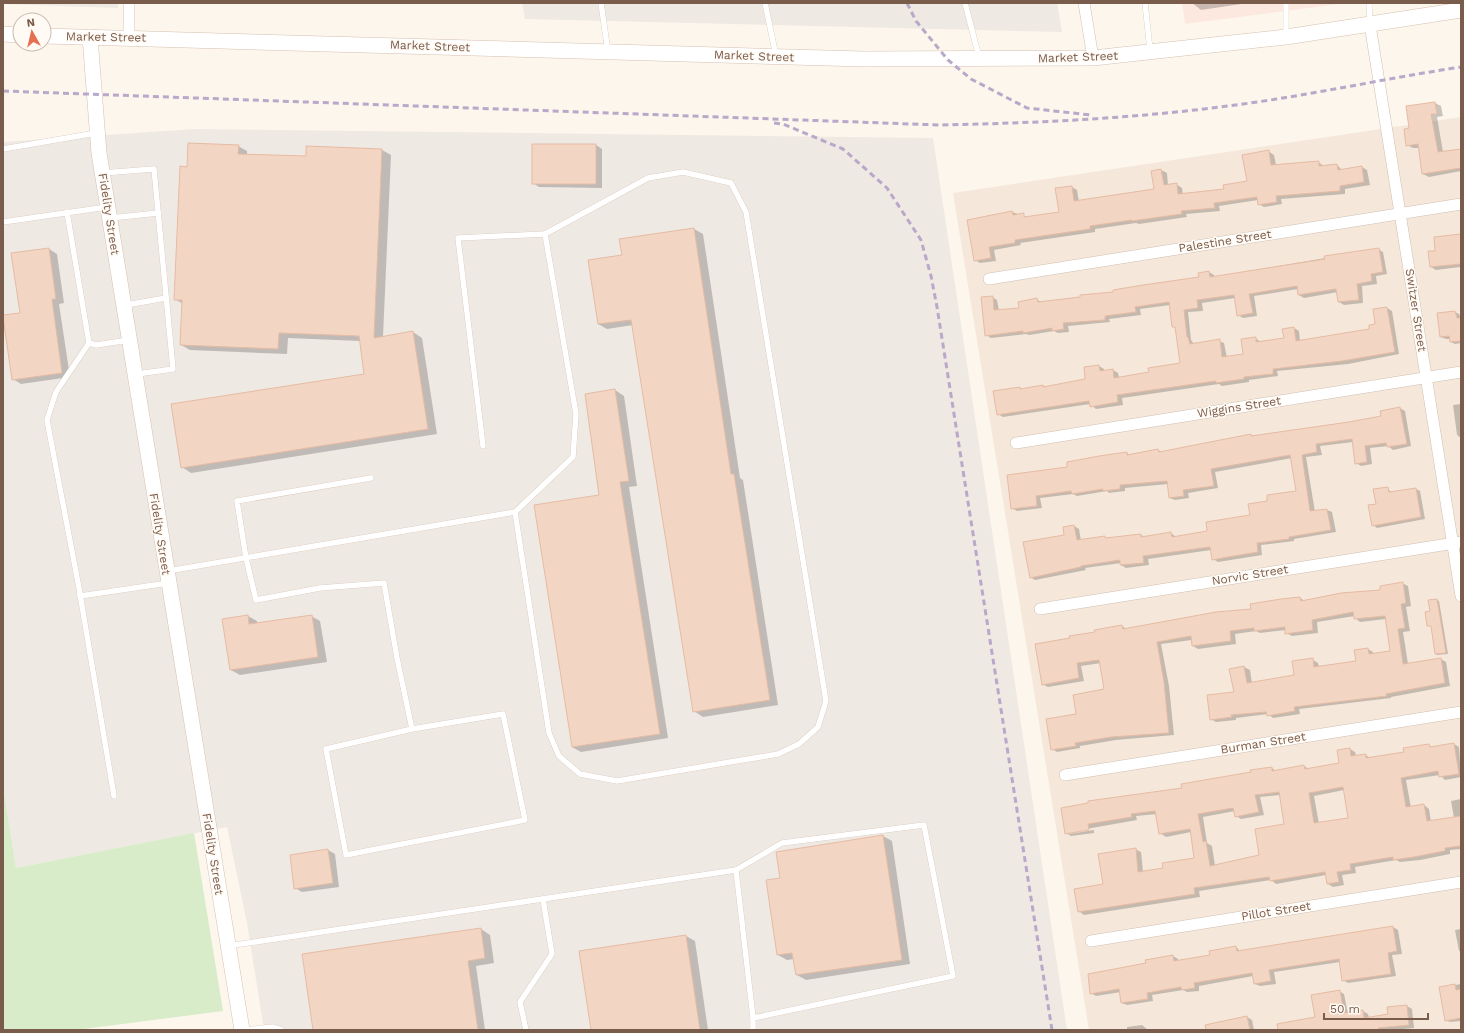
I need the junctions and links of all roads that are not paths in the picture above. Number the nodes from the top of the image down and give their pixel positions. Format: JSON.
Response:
{"nodes":[{"id":1,"x":129,"y":3,"type":"edge"},
{"id":2,"x":601,"y":3,"type":"edge"},
{"id":3,"x":765,"y":3,"type":"edge"},
{"id":4,"x":965,"y":3,"type":"edge"},
{"id":5,"x":1084,"y":3,"type":"edge"},
{"id":6,"x":1145,"y":3,"type":"edge"},
{"id":7,"x":1286,"y":3,"type":"edge"},
{"id":8,"x":1369,"y":3,"type":"edge"},
{"id":9,"x":1461,"y":10,"type":"edge"},
{"id":10,"x":1370,"y":25,"type":"junction"},
{"id":11,"x":52,"y":36,"type":"edge"},
{"id":12,"x":90,"y":37,"type":"junction"},
{"id":13,"x":129,"y":37,"type":"junction"},
{"id":14,"x":1286,"y":37,"type":"junction"},
{"id":15,"x":608,"y":52,"type":"junction"},
{"id":16,"x":1150,"y":52,"type":"junction"},
{"id":17,"x":776,"y":57,"type":"junction"},
{"id":18,"x":1094,"y":58,"type":"junction"},
{"id":19,"x":979,"y":60,"type":"junction"},
{"id":20,"x":97,"y":133,"type":"junction"},
{"id":21,"x":3,"y":149,"type":"edge"},
{"id":22,"x":102,"y":174,"type":"junction"},
{"id":23,"x":1461,"y":204,"type":"edge"},
{"id":24,"x":67,"y":212,"type":"junction"},
{"id":25,"x":108,"y":213,"type":"junction"},
{"id":26,"x":158,"y":213,"type":"junction"},
{"id":27,"x":1400,"y":214,"type":"junction"},
{"id":28,"x":3,"y":222,"type":"edge"},
{"id":29,"x":545,"y":234,"type":"junction"},
{"id":30,"x":989,"y":279,"type":"dead end"},
{"id":31,"x":166,"y":298,"type":"junction"},
{"id":32,"x":123,"y":306,"type":"junction"},
{"id":33,"x":129,"y":340,"type":"junction"},
{"id":34,"x":89,"y":343,"type":"junction"},
{"id":35,"x":1461,"y":372,"type":"edge"},
{"id":36,"x":134,"y":374,"type":"junction"},
{"id":37,"x":1426,"y":378,"type":"junction"},
{"id":38,"x":1016,"y":443,"type":"dead end"},
{"id":39,"x":483,"y":446,"type":"dead end"},
{"id":40,"x":371,"y":478,"type":"dead end"},
{"id":41,"x":515,"y":512,"type":"junction"},
{"id":42,"x":1457,"y":542,"type":"edge"},
{"id":43,"x":246,"y":558,"type":"junction"},
{"id":44,"x":167,"y":577,"type":"junction"},
{"id":45,"x":80,"y":596,"type":"junction"},
{"id":46,"x":1461,"y":596,"type":"edge"},
{"id":47,"x":1040,"y":609,"type":"dead end"},
{"id":48,"x":1461,"y":712,"type":"edge"},
{"id":49,"x":412,"y":729,"type":"junction"},
{"id":50,"x":1065,"y":775,"type":"dead end"},
{"id":51,"x":114,"y":796,"type":"dead end"},
{"id":52,"x":736,"y":870,"type":"junction"},
{"id":53,"x":1461,"y":882,"type":"edge"},
{"id":54,"x":543,"y":899,"type":"junction"},
{"id":55,"x":1091,"y":941,"type":"dead end"},
{"id":56,"x":228,"y":946,"type":"junction"},
{"id":57,"x":753,"y":1018,"type":"junction"},
{"id":58,"x":244,"y":1030,"type":"edge"},
{"id":59,"x":282,"y":1030,"type":"edge"},
{"id":60,"x":526,"y":1030,"type":"edge"},
{"id":61,"x":753,"y":1030,"type":"edge"}],
"edges":[{"from":1,"to":13,"type":"street"},
{"from":2,"to":15,"type":"lane"},
{"from":3,"to":17,"type":"lane"},
{"from":4,"to":19,"type":"lane"},
{"from":5,"to":18,"type":"street"},
{"from":6,"to":16,"type":"lane"},
{"from":7,"to":14,"type":"lane"},
{"from":8,"to":10,"type":"lane"},
{"from":9,"to":10,"type":"main road","name":"Market Street"},
{"from":10,"to":14,"type":"main road","name":"Market Street"},
{"from":10,"to":27,"type":"street","name":"Switzer Street"},
{"from":11,"to":12,"type":"main road","name":"Market Street"},
{"from":12,"to":13,"type":"main road","name":"Market Street"},
{"from":12,"to":20,"type":"main road","name":"Fidelity Street"},
{"from":13,"to":15,"type":"main road","name":"Market Street"},
{"from":14,"to":16,"type":"main road","name":"Market Street"},
{"from":15,"to":17,"type":"main road","name":"Market Street"},
{"from":16,"to":18,"type":"main road","name":"Market Street"},
{"from":17,"to":19,"type":"main road","name":"Market Street"},
{"from":18,"to":19,"type":"main road","name":"Market Street"},
{"from":20,"to":21,"type":"lane"},
{"from":20,"to":22,"type":"main road","name":"Fidelity Street"},
{"from":22,"to":25,"type":"main road","name":"Fidelity Street"},
{"from":22,"to":26,"type":"lane"},
{"from":23,"to":27,"type":"street","name":"Palestine Street"},
{"from":24,"to":25,"type":"lane"},
{"from":24,"to":28,"type":"lane"},
{"from":24,"to":34,"type":"lane"},
{"from":25,"to":26,"type":"lane"},
{"from":25,"to":32,"type":"main road","name":"Fidelity Street"},
{"from":26,"to":31,"type":"lane"},
{"from":27,"to":30,"type":"street","name":"Palestine Street"},
{"from":27,"to":37,"type":"street","name":"Switzer Street"},
{"from":29,"to":39,"type":"lane"},
{"from":29,"to":41,"type":"lane"},
{"from":29,"to":41,"type":"lane"},
{"from":31,"to":32,"type":"lane"},
{"from":31,"to":36,"type":"lane"},
{"from":32,"to":33,"type":"main road","name":"Fidelity Street"},
{"from":33,"to":34,"type":"lane"},
{"from":33,"to":36,"type":"main road","name":"Fidelity Street"},
{"from":34,"to":45,"type":"lane"},
{"from":35,"to":37,"type":"street","name":"Wiggins Street"},
{"from":36,"to":44,"type":"main road","name":"Fidelity Street"},
{"from":37,"to":38,"type":"street","name":"Wiggins Street"},
{"from":37,"to":42,"type":"street","name":"Switzer Street"},
{"from":40,"to":43,"type":"lane"},
{"from":41,"to":43,"type":"lane"},
{"from":42,"to":46,"type":"street","name":"Switzer Street"},
{"from":42,"to":47,"type":"street","name":"Norvic Street"},
{"from":43,"to":44,"type":"lane"},
{"from":43,"to":49,"type":"lane"},
{"from":44,"to":45,"type":"lane"},
{"from":44,"to":56,"type":"main road","name":"Fidelity Street"},
{"from":45,"to":51,"type":"lane"},
{"from":48,"to":50,"type":"street","name":"Burman Street"},
{"from":49,"to":49,"type":"lane"},
{"from":52,"to":54,"type":"lane"},
{"from":52,"to":57,"type":"lane"},
{"from":52,"to":57,"type":"lane"},
{"from":53,"to":55,"type":"street","name":"Pillot Street"},
{"from":54,"to":56,"type":"lane"},
{"from":54,"to":60,"type":"lane"},
{"from":56,"to":58,"type":"main road","name":"Fidelity Street"},
{"from":57,"to":61,"type":"lane"},
{"from":58,"to":59,"type":"lane"}]}
